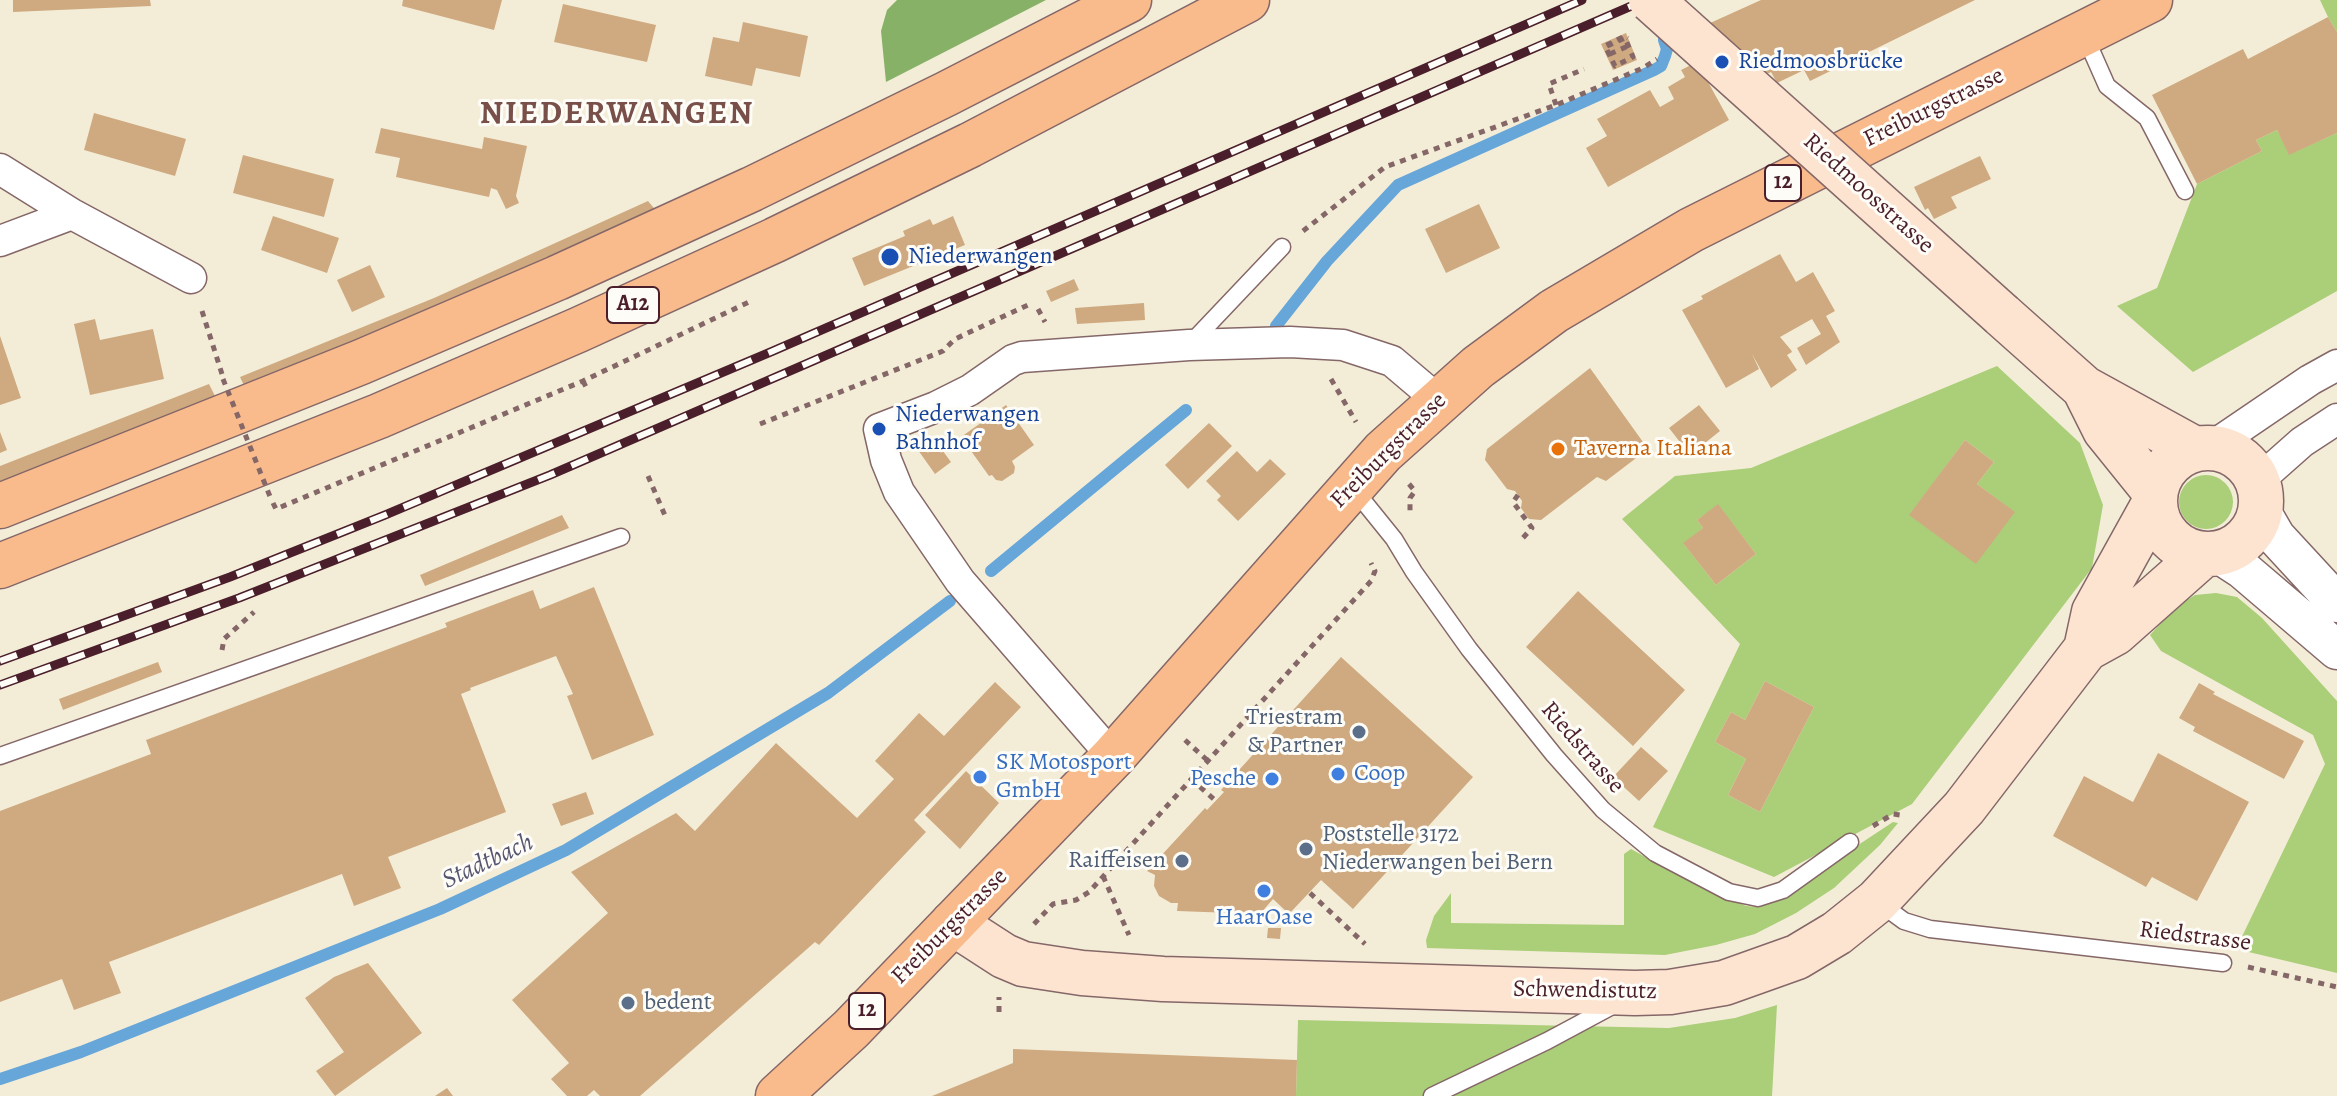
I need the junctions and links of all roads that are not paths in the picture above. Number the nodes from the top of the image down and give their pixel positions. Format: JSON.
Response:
{"nodes":[{"id":1,"x":1129,"y":0,"type":"edge"},
{"id":2,"x":1247,"y":0,"type":"edge"},
{"id":3,"x":1651,"y":0,"type":"edge"},
{"id":4,"x":2150,"y":0,"type":"edge"},
{"id":5,"x":2084,"y":34,"type":"junction"},
{"id":6,"x":0,"y":169,"type":"edge"},
{"id":7,"x":2185,"y":191,"type":"dead end"},
{"id":8,"x":72,"y":214,"type":"junction"},
{"id":9,"x":0,"y":241,"type":"edge"},
{"id":10,"x":1282,"y":247,"type":"road end"},
{"id":11,"x":191,"y":278,"type":"road end"},
{"id":12,"x":1189,"y":345,"type":"junction"},
{"id":13,"x":2337,"y":365,"type":"edge"},
{"id":14,"x":2084,"y":388,"type":"junction"},
{"id":15,"x":1438,"y":400,"type":"junction"},
{"id":16,"x":2337,"y":419,"type":"edge"},
{"id":17,"x":2202,"y":449,"type":"junction"},
{"id":18,"x":1351,"y":486,"type":"junction"},
{"id":19,"x":2259,"y":496,"type":"junction"},
{"id":20,"x":2155,"y":497,"type":"junction"},
{"id":21,"x":0,"y":506,"type":"edge"},
{"id":22,"x":621,"y":537,"type":"dead end"},
{"id":23,"x":2211,"y":554,"type":"junction"},
{"id":24,"x":0,"y":566,"type":"edge"},
{"id":25,"x":2337,"y":603,"type":"edge"},
{"id":26,"x":2086,"y":649,"type":"junction"},
{"id":27,"x":2337,"y":650,"type":"edge"},
{"id":28,"x":0,"y":756,"type":"edge"},
{"id":29,"x":1113,"y":757,"type":"junction"},
{"id":30,"x":1850,"y":842,"type":"road end"},
{"id":31,"x":1890,"y":911,"type":"junction"},
{"id":32,"x":953,"y":923,"type":"junction"},
{"id":33,"x":2223,"y":963,"type":"road end"},
{"id":34,"x":1635,"y":993,"type":"junction"},
{"id":35,"x":778,"y":1096,"type":"edge"},
{"id":36,"x":1432,"y":1096,"type":"edge"}],
"edges":[{"from":1,"to":21,"type":"main road","number":"A12"},
{"from":2,"to":24,"type":"main road","number":"A12"},
{"from":3,"to":14,"type":"main road","name":"Riedmoosstrasse","bridge":true},
{"from":4,"to":5,"type":"main road","name":"Freiburgstrasse","number":"12"},
{"from":5,"to":7,"type":"lane"},
{"from":5,"to":15,"type":"main road","name":"Freiburgstrasse","number":"12"},
{"from":6,"to":8,"type":"street"},
{"from":8,"to":9,"type":"street"},
{"from":8,"to":11,"type":"street"},
{"from":10,"to":12,"type":"lane"},
{"from":12,"to":15,"type":"street"},
{"from":12,"to":29,"type":"street"},
{"from":13,"to":17,"type":"street"},
{"from":14,"to":17,"type":"main road","name":"Riedmoosstrasse"},
{"from":14,"to":20,"type":"main road","name":"Riedmoosstrasse"},
{"from":15,"to":18,"type":"main road","name":"Freiburgstrasse","number":"12"},
{"from":16,"to":19,"type":"street"},
{"from":17,"to":19,"type":"main road"},
{"from":17,"to":20,"type":"main road"},
{"from":18,"to":29,"type":"main road","name":"Freiburgstrasse","number":"12"},
{"from":18,"to":30,"type":"lane","name":"Riedstrasse"},
{"from":19,"to":23,"type":"main road"},
{"from":19,"to":25,"type":"street"},
{"from":20,"to":23,"type":"main road"},
{"from":20,"to":26,"type":"main road","name":"Schwendistutz"},
{"from":22,"to":28,"type":"lane"},
{"from":23,"to":26,"type":"main road","name":"Schwendistutz"},
{"from":23,"to":27,"type":"street"},
{"from":26,"to":31,"type":"main road","name":"Schwendistutz"},
{"from":29,"to":32,"type":"main road","name":"Freiburgstrasse","number":"12"},
{"from":31,"to":33,"type":"lane","name":"Riedstrasse"},
{"from":31,"to":34,"type":"main road","name":"Schwendistutz"},
{"from":32,"to":34,"type":"main road","name":"Schwendistutz"},
{"from":32,"to":35,"type":"main road","name":"Freiburgstrasse","number":"12"},
{"from":34,"to":36,"type":"lane"}]}
